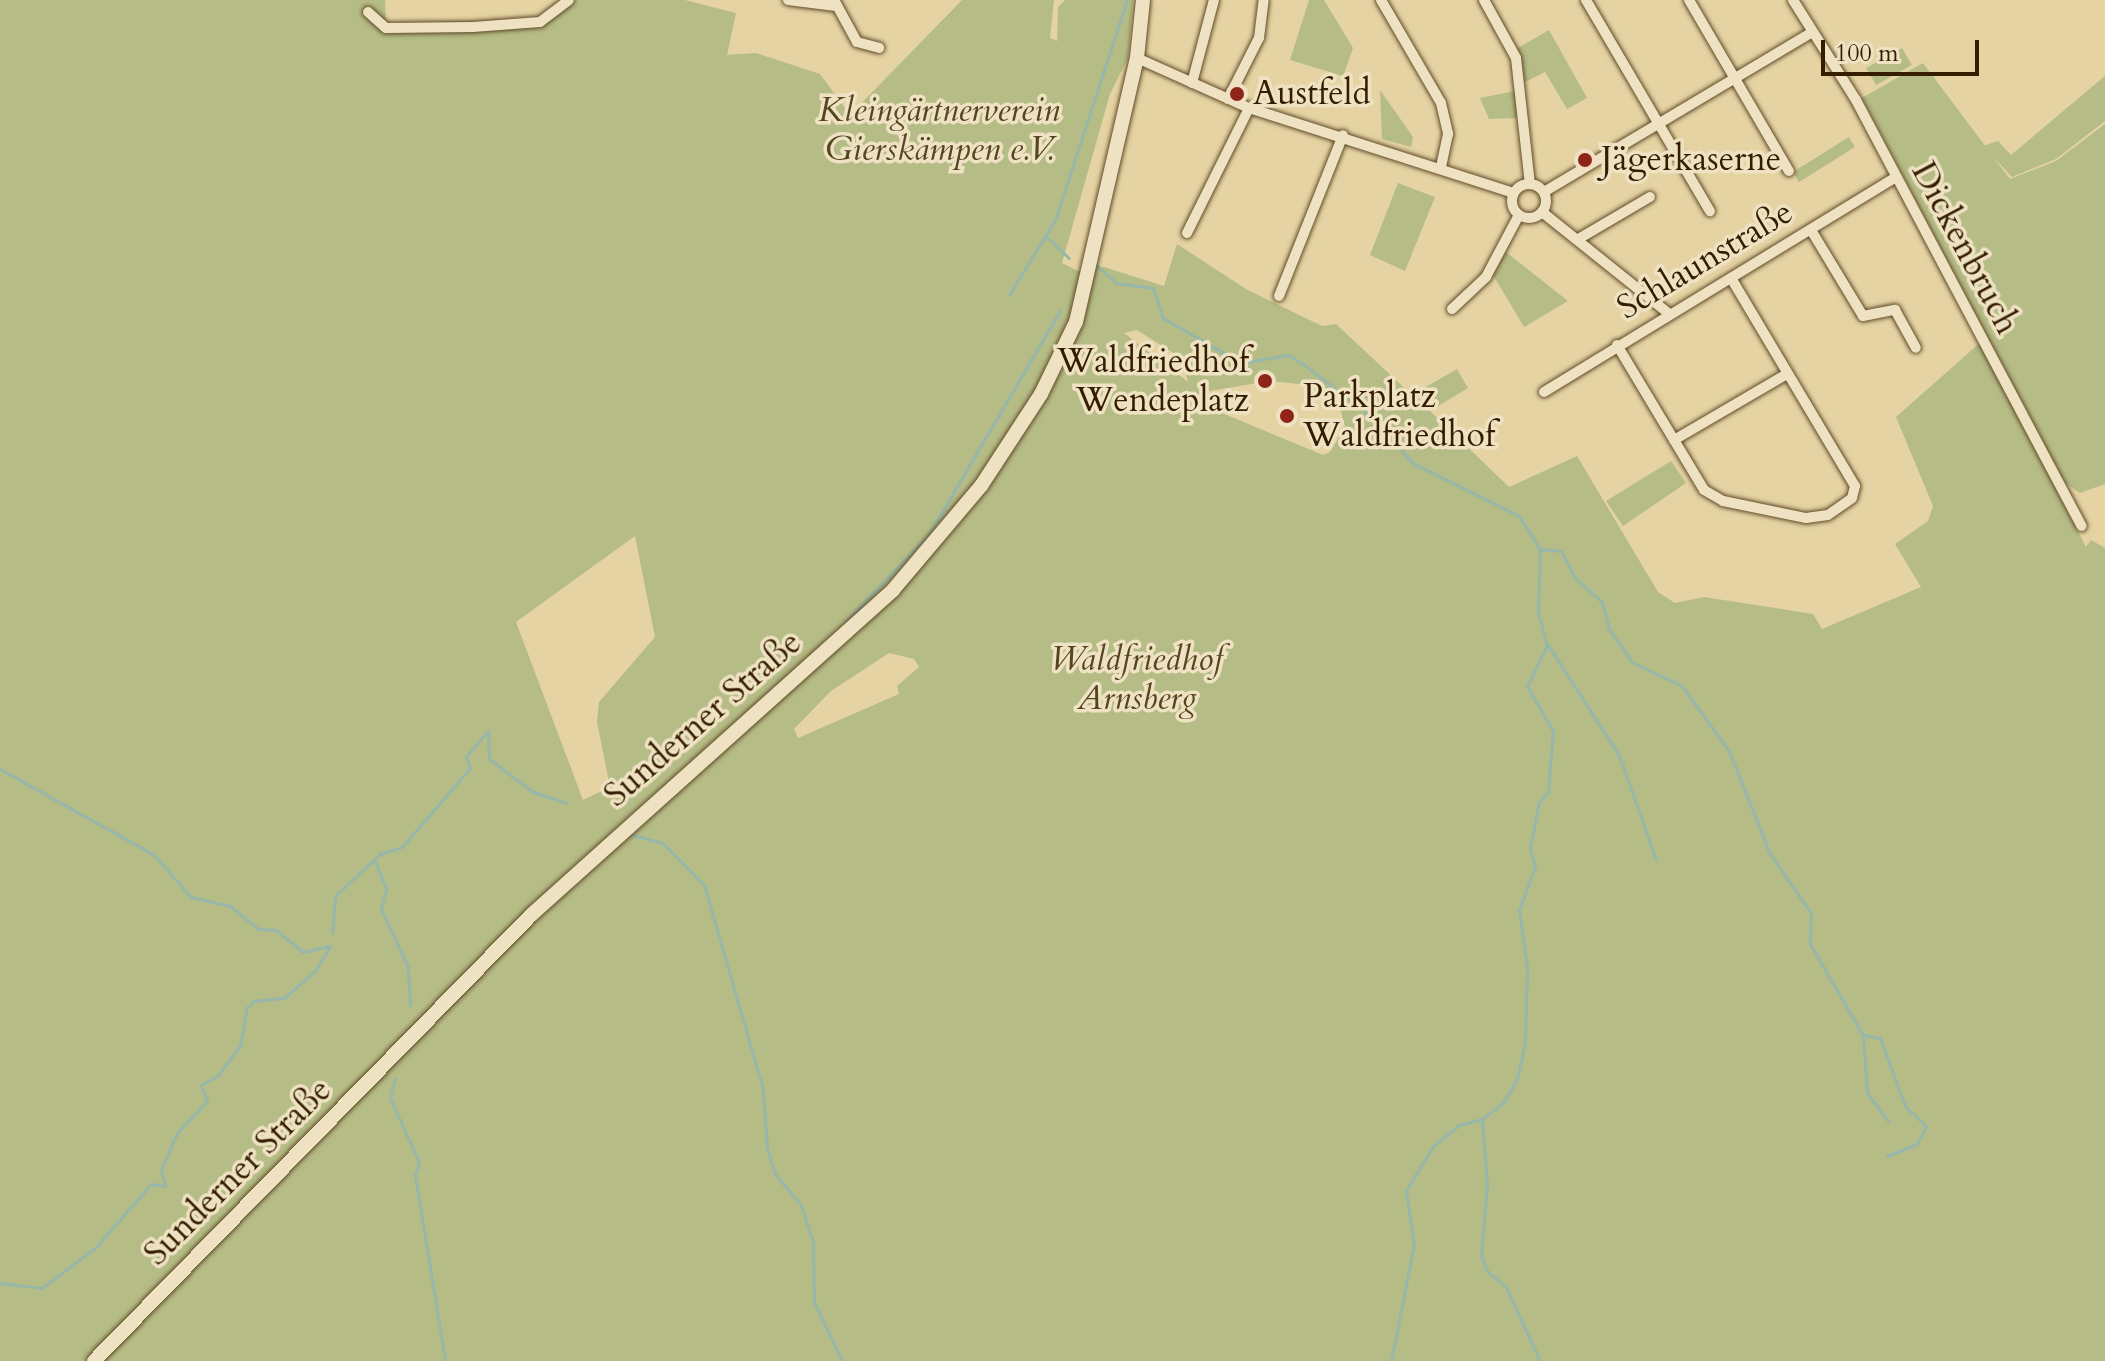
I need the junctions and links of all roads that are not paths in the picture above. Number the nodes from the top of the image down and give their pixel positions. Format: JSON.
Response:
{"nodes":[{"id":1,"x":569,"y":0,"type":"edge"},
{"id":2,"x":788,"y":0,"type":"edge"},
{"id":3,"x":1143,"y":0,"type":"edge"},
{"id":4,"x":1214,"y":0,"type":"edge"},
{"id":5,"x":1264,"y":0,"type":"edge"},
{"id":6,"x":1381,"y":0,"type":"edge"},
{"id":7,"x":1484,"y":0,"type":"edge"},
{"id":8,"x":1586,"y":0,"type":"edge"},
{"id":9,"x":1689,"y":0,"type":"edge"},
{"id":10,"x":1793,"y":0,"type":"edge"},
{"id":11,"x":835,"y":3,"type":"edge"},
{"id":12,"x":368,"y":12,"type":"dead end"},
{"id":13,"x":1812,"y":32,"type":"junction"},
{"id":14,"x":879,"y":48,"type":"dead end"},
{"id":15,"x":1137,"y":58,"type":"junction"},
{"id":16,"x":1736,"y":79,"type":"junction"},
{"id":17,"x":1192,"y":83,"type":"junction"},
{"id":18,"x":1228,"y":99,"type":"junction"},
{"id":19,"x":1249,"y":108,"type":"junction"},
{"id":20,"x":1660,"y":124,"type":"junction"},
{"id":21,"x":1343,"y":135,"type":"junction"},
{"id":22,"x":1441,"y":167,"type":"junction"},
{"id":23,"x":1789,"y":171,"type":"dead end"},
{"id":24,"x":1896,"y":177,"type":"junction"},
{"id":25,"x":1530,"y":184,"type":"junction"},
{"id":26,"x":1544,"y":192,"type":"junction"},
{"id":27,"x":1514,"y":193,"type":"junction"},
{"id":28,"x":1650,"y":197,"type":"dead end"},
{"id":29,"x":1710,"y":211,"type":"dead end"},
{"id":30,"x":1542,"y":212,"type":"junction"},
{"id":31,"x":1519,"y":215,"type":"junction"},
{"id":32,"x":1811,"y":230,"type":"junction"},
{"id":33,"x":1187,"y":233,"type":"dead end"},
{"id":34,"x":1580,"y":238,"type":"junction"},
{"id":35,"x":1731,"y":278,"type":"junction"},
{"id":36,"x":1279,"y":296,"type":"dead end"},
{"id":37,"x":1452,"y":309,"type":"dead end"},
{"id":38,"x":1668,"y":313,"type":"junction"},
{"id":39,"x":1617,"y":345,"type":"junction"},
{"id":40,"x":1916,"y":348,"type":"dead end"},
{"id":41,"x":1787,"y":374,"type":"junction"},
{"id":42,"x":1544,"y":392,"type":"dead end"},
{"id":43,"x":1674,"y":440,"type":"junction"},
{"id":44,"x":2082,"y":526,"type":"dead end"},
{"id":45,"x":94,"y":1361,"type":"edge"}],
"edges":[{"from":1,"to":12,"type":"street"},
{"from":2,"to":11,"type":"street"},
{"from":3,"to":15,"type":"main road","name":"Sunderner Straße"},
{"from":4,"to":17,"type":"street"},
{"from":5,"to":18,"type":"street"},
{"from":6,"to":22,"type":"street"},
{"from":7,"to":25,"type":"street"},
{"from":8,"to":20,"type":"street"},
{"from":9,"to":16,"type":"street"},
{"from":10,"to":13,"type":"street","name":"Dickenbruch"},
{"from":11,"to":14,"type":"street"},
{"from":13,"to":16,"type":"street"},
{"from":13,"to":24,"type":"street","name":"Dickenbruch"},
{"from":15,"to":17,"type":"street"},
{"from":15,"to":45,"type":"main road","name":"Sunderner Straße"},
{"from":16,"to":20,"type":"street"},
{"from":16,"to":23,"type":"street"},
{"from":17,"to":18,"type":"street"},
{"from":18,"to":19,"type":"street"},
{"from":19,"to":21,"type":"street"},
{"from":19,"to":33,"type":"street"},
{"from":20,"to":26,"type":"street"},
{"from":20,"to":29,"type":"street"},
{"from":21,"to":22,"type":"street"},
{"from":21,"to":36,"type":"street"},
{"from":22,"to":27,"type":"street"},
{"from":24,"to":32,"type":"street","name":"Schlaunstraße"},
{"from":24,"to":44,"type":"street","name":"Dickenbruch"},
{"from":25,"to":26,"type":"street"},
{"from":25,"to":27,"type":"street"},
{"from":26,"to":30,"type":"street"},
{"from":27,"to":31,"type":"street"},
{"from":28,"to":34,"type":"street"},
{"from":30,"to":31,"type":"street"},
{"from":30,"to":34,"type":"street"},
{"from":31,"to":37,"type":"street"},
{"from":32,"to":35,"type":"street","name":"Schlaunstraße"},
{"from":32,"to":40,"type":"street"},
{"from":34,"to":38,"type":"street"},
{"from":35,"to":38,"type":"street","name":"Schlaunstraße"},
{"from":35,"to":41,"type":"street"},
{"from":38,"to":39,"type":"street","name":"Schlaunstraße"},
{"from":39,"to":42,"type":"street","name":"Schlaunstraße"},
{"from":39,"to":43,"type":"street"},
{"from":41,"to":43,"type":"street"},
{"from":41,"to":43,"type":"street"}]}
